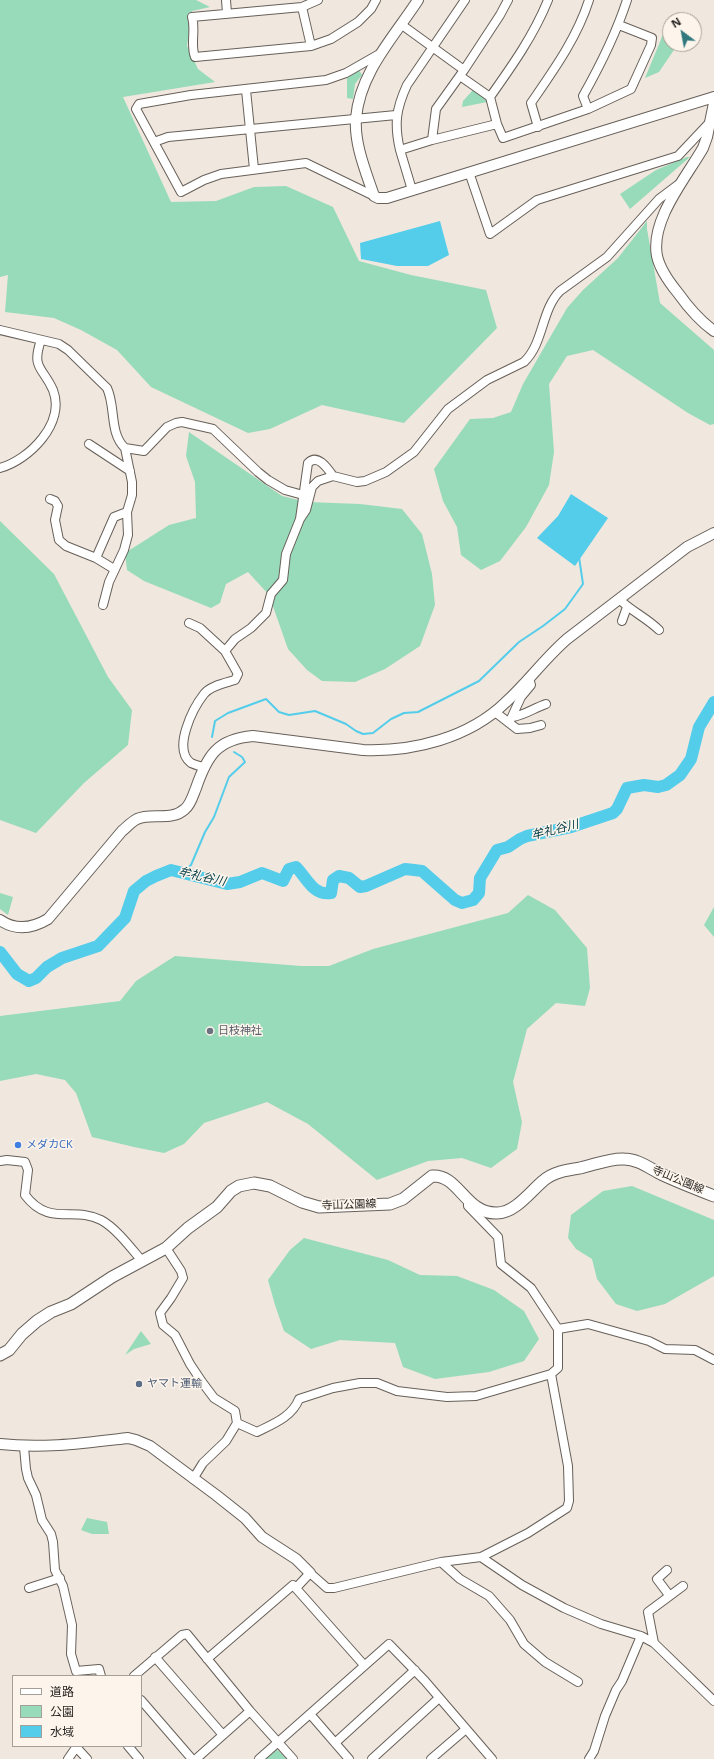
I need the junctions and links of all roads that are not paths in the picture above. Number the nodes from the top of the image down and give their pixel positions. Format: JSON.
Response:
{"nodes":[{"id":1,"x":226,"y":0,"type":"edge"},
{"id":2,"x":318,"y":0,"type":"edge"},
{"id":3,"x":376,"y":0,"type":"edge"},
{"id":4,"x":418,"y":0,"type":"edge"},
{"id":5,"x":466,"y":0,"type":"edge"},
{"id":6,"x":508,"y":0,"type":"edge"},
{"id":7,"x":548,"y":0,"type":"edge"},
{"id":8,"x":589,"y":0,"type":"edge"},
{"id":9,"x":627,"y":0,"type":"edge"},
{"id":10,"x":302,"y":7,"type":"junction"},
{"id":11,"x":227,"y":13,"type":"junction"},
{"id":12,"x":402,"y":25,"type":"junction"},
{"id":13,"x":620,"y":25,"type":"junction"},
{"id":14,"x":311,"y":46,"type":"junction"},
{"id":15,"x":433,"y":48,"type":"junction"},
{"id":16,"x":383,"y":52,"type":"junction"},
{"id":17,"x":462,"y":73,"type":"junction"},
{"id":18,"x":246,"y":90,"type":"junction"},
{"id":19,"x":490,"y":97,"type":"junction"},
{"id":20,"x":714,"y":97,"type":"edge"},
{"id":21,"x":714,"y":103,"type":"edge"},
{"id":22,"x":588,"y":110,"type":"junction"},
{"id":23,"x":396,"y":115,"type":"junction"},
{"id":24,"x":356,"y":119,"type":"junction"},
{"id":25,"x":711,"y":122,"type":"junction"},
{"id":26,"x":497,"y":124,"type":"junction"},
{"id":27,"x":538,"y":127,"type":"junction"},
{"id":28,"x":251,"y":130,"type":"junction"},
{"id":29,"x":432,"y":140,"type":"junction"},
{"id":30,"x":154,"y":142,"type":"junction"},
{"id":31,"x":400,"y":150,"type":"junction"},
{"id":32,"x":254,"y":169,"type":"junction"},
{"id":33,"x":469,"y":172,"type":"junction"},
{"id":34,"x":683,"y":180,"type":"junction"},
{"id":35,"x":412,"y":190,"type":"junction"},
{"id":36,"x":374,"y":196,"type":"junction"},
{"id":37,"x":0,"y":330,"type":"edge"},
{"id":38,"x":714,"y":331,"type":"edge"},
{"id":39,"x":41,"y":340,"type":"junction"},
{"id":40,"x":89,"y":444,"type":"dead end"},
{"id":41,"x":125,"y":448,"type":"junction"},
{"id":42,"x":0,"y":468,"type":"edge"},
{"id":43,"x":130,"y":471,"type":"junction"},
{"id":44,"x":333,"y":476,"type":"junction"},
{"id":45,"x":303,"y":495,"type":"junction"},
{"id":46,"x":50,"y":499,"type":"dead end"},
{"id":47,"x":127,"y":512,"type":"junction"},
{"id":48,"x":300,"y":519,"type":"junction"},
{"id":49,"x":714,"y":533,"type":"edge"},
{"id":50,"x":96,"y":558,"type":"junction"},
{"id":51,"x":114,"y":569,"type":"junction"},
{"id":52,"x":619,"y":599,"type":"junction"},
{"id":53,"x":103,"y":605,"type":"dead end"},
{"id":54,"x":627,"y":607,"type":"junction"},
{"id":55,"x":622,"y":621,"type":"dead end"},
{"id":56,"x":190,"y":623,"type":"dead end"},
{"id":57,"x":659,"y":630,"type":"dead end"},
{"id":58,"x":225,"y":651,"type":"junction"},
{"id":59,"x":529,"y":678,"type":"junction"},
{"id":60,"x":546,"y":704,"type":"dead end"},
{"id":61,"x":496,"y":712,"type":"junction"},
{"id":62,"x":511,"y":720,"type":"junction"},
{"id":63,"x":541,"y":725,"type":"dead end"},
{"id":64,"x":203,"y":767,"type":"junction"},
{"id":65,"x":0,"y":920,"type":"edge"},
{"id":66,"x":0,"y":1161,"type":"edge"},
{"id":67,"x":714,"y":1196,"type":"edge"},
{"id":68,"x":468,"y":1202,"type":"junction"},
{"id":69,"x":166,"y":1248,"type":"junction"},
{"id":70,"x":142,"y":1261,"type":"junction"},
{"id":71,"x":558,"y":1329,"type":"junction"},
{"id":72,"x":0,"y":1355,"type":"edge"},
{"id":73,"x":714,"y":1360,"type":"edge"},
{"id":74,"x":551,"y":1374,"type":"junction"},
{"id":75,"x":237,"y":1423,"type":"junction"},
{"id":76,"x":0,"y":1444,"type":"edge"},
{"id":77,"x":24,"y":1447,"type":"junction"},
{"id":78,"x":194,"y":1478,"type":"junction"},
{"id":79,"x":481,"y":1557,"type":"junction"},
{"id":80,"x":441,"y":1562,"type":"junction"},
{"id":81,"x":668,"y":1570,"type":"dead end"},
{"id":82,"x":310,"y":1573,"type":"junction"},
{"id":83,"x":60,"y":1578,"type":"junction"},
{"id":84,"x":683,"y":1586,"type":"dead end"},
{"id":85,"x":29,"y":1588,"type":"dead end"},
{"id":86,"x":296,"y":1588,"type":"junction"},
{"id":87,"x":669,"y":1595,"type":"junction"},
{"id":88,"x":641,"y":1636,"type":"junction"},
{"id":89,"x":654,"y":1643,"type":"junction"},
{"id":90,"x":155,"y":1656,"type":"junction"},
{"id":91,"x":207,"y":1659,"type":"junction"},
{"id":92,"x":364,"y":1665,"type":"junction"},
{"id":93,"x":415,"y":1670,"type":"junction"},
{"id":94,"x":101,"y":1675,"type":"edge"},
{"id":95,"x":135,"y":1675,"type":"edge"},
{"id":96,"x":578,"y":1682,"type":"dead end"},
{"id":97,"x":439,"y":1698,"type":"junction"},
{"id":98,"x":142,"y":1701,"type":"edge"},
{"id":99,"x":714,"y":1701,"type":"edge"},
{"id":100,"x":250,"y":1711,"type":"junction"},
{"id":101,"x":310,"y":1714,"type":"junction"},
{"id":102,"x":466,"y":1729,"type":"junction"},
{"id":103,"x":222,"y":1735,"type":"junction"},
{"id":104,"x":278,"y":1742,"type":"junction"},
{"id":105,"x":335,"y":1743,"type":"junction"},
{"id":106,"x":76,"y":1747,"type":"edge"},
{"id":107,"x":78,"y":1747,"type":"edge"},
{"id":108,"x":129,"y":1747,"type":"edge"},
{"id":109,"x":488,"y":1757,"type":"edge"},
{"id":110,"x":68,"y":1759,"type":"edge"},
{"id":111,"x":87,"y":1759,"type":"edge"},
{"id":112,"x":139,"y":1759,"type":"edge"},
{"id":113,"x":192,"y":1759,"type":"edge"},
{"id":114,"x":196,"y":1759,"type":"edge"},
{"id":115,"x":259,"y":1759,"type":"edge"},
{"id":116,"x":293,"y":1759,"type":"edge"},
{"id":117,"x":349,"y":1759,"type":"edge"},
{"id":118,"x":372,"y":1759,"type":"edge"},
{"id":119,"x":431,"y":1759,"type":"edge"},
{"id":120,"x":589,"y":1759,"type":"edge"}],
"edges":[{"from":1,"to":11,"type":"street"},
{"from":2,"to":10,"type":"street"},
{"from":3,"to":14,"type":"street"},
{"from":4,"to":12,"type":"street"},
{"from":5,"to":15,"type":"street"},
{"from":6,"to":17,"type":"street"},
{"from":7,"to":19,"type":"street"},
{"from":8,"to":27,"type":"street"},
{"from":9,"to":13,"type":"street"},
{"from":10,"to":11,"type":"street"},
{"from":10,"to":14,"type":"street"},
{"from":11,"to":14,"type":"street"},
{"from":12,"to":15,"type":"street"},
{"from":12,"to":16,"type":"street"},
{"from":13,"to":22,"type":"street"},
{"from":13,"to":22,"type":"street"},
{"from":15,"to":17,"type":"street"},
{"from":15,"to":23,"type":"street"},
{"from":16,"to":18,"type":"street"},
{"from":16,"to":24,"type":"street"},
{"from":17,"to":19,"type":"street"},
{"from":17,"to":29,"type":"street"},
{"from":18,"to":28,"type":"street"},
{"from":18,"to":30,"type":"street"},
{"from":19,"to":26,"type":"street"},
{"from":20,"to":33,"type":"street"},
{"from":21,"to":25,"type":"street"},
{"from":22,"to":27,"type":"street"},
{"from":23,"to":24,"type":"street"},
{"from":23,"to":31,"type":"street"},
{"from":24,"to":28,"type":"street"},
{"from":24,"to":36,"type":"street"},
{"from":25,"to":33,"type":"street"},
{"from":25,"to":34,"type":"street"},
{"from":26,"to":27,"type":"street"},
{"from":26,"to":29,"type":"street"},
{"from":28,"to":30,"type":"street"},
{"from":28,"to":32,"type":"street"},
{"from":29,"to":31,"type":"street"},
{"from":30,"to":32,"type":"street"},
{"from":31,"to":35,"type":"street"},
{"from":32,"to":36,"type":"street"},
{"from":33,"to":35,"type":"street"},
{"from":34,"to":38,"type":"street"},
{"from":34,"to":44,"type":"street"},
{"from":35,"to":36,"type":"street"},
{"from":37,"to":39,"type":"street"},
{"from":39,"to":41,"type":"street"},
{"from":39,"to":42,"type":"street"},
{"from":40,"to":43,"type":"street"},
{"from":41,"to":43,"type":"street"},
{"from":41,"to":45,"type":"street"},
{"from":43,"to":47,"type":"street"},
{"from":44,"to":45,"type":"street"},
{"from":44,"to":48,"type":"street"},
{"from":45,"to":48,"type":"street"},
{"from":46,"to":50,"type":"street"},
{"from":47,"to":50,"type":"street"},
{"from":47,"to":51,"type":"street"},
{"from":48,"to":58,"type":"street"},
{"from":49,"to":52,"type":"street"},
{"from":50,"to":51,"type":"street"},
{"from":51,"to":53,"type":"street"},
{"from":52,"to":54,"type":"street"},
{"from":52,"to":59,"type":"street"},
{"from":54,"to":55,"type":"street"},
{"from":54,"to":57,"type":"street"},
{"from":56,"to":58,"type":"street"},
{"from":58,"to":64,"type":"street"},
{"from":59,"to":61,"type":"street"},
{"from":59,"to":62,"type":"street"},
{"from":60,"to":62,"type":"street"},
{"from":61,"to":62,"type":"street"},
{"from":61,"to":64,"type":"street"},
{"from":62,"to":63,"type":"street"},
{"from":64,"to":65,"type":"street"},
{"from":66,"to":70,"type":"street"},
{"from":67,"to":68,"type":"main road","name":"寺山公園線"},
{"from":68,"to":69,"type":"main road","name":"寺山公園線"},
{"from":68,"to":71,"type":"street"},
{"from":69,"to":70,"type":"main road","name":"寺山公園線"},
{"from":69,"to":75,"type":"street"},
{"from":70,"to":72,"type":"main road","name":"寺山公園線"},
{"from":71,"to":73,"type":"street"},
{"from":71,"to":74,"type":"street"},
{"from":74,"to":75,"type":"street"},
{"from":74,"to":79,"type":"street"},
{"from":75,"to":78,"type":"street"},
{"from":76,"to":77,"type":"street"},
{"from":77,"to":78,"type":"street"},
{"from":77,"to":83,"type":"street"},
{"from":78,"to":82,"type":"street"},
{"from":79,"to":80,"type":"street"},
{"from":79,"to":88,"type":"street"},
{"from":80,"to":82,"type":"street"},
{"from":80,"to":96,"type":"street"},
{"from":81,"to":87,"type":"street"},
{"from":82,"to":86,"type":"street"},
{"from":83,"to":85,"type":"street"},
{"from":83,"to":94,"type":"street"},
{"from":84,"to":87,"type":"street"},
{"from":86,"to":91,"type":"street"},
{"from":86,"to":92,"type":"street"},
{"from":87,"to":89,"type":"street"},
{"from":88,"to":89,"type":"street"},
{"from":88,"to":120,"type":"street"},
{"from":89,"to":99,"type":"street"},
{"from":90,"to":91,"type":"street"},
{"from":90,"to":95,"type":"street"},
{"from":90,"to":103,"type":"street"},
{"from":91,"to":100,"type":"street"},
{"from":92,"to":93,"type":"street"},
{"from":92,"to":101,"type":"street"},
{"from":93,"to":97,"type":"street"},
{"from":93,"to":105,"type":"street"},
{"from":97,"to":102,"type":"street"},
{"from":97,"to":118,"type":"street"},
{"from":98,"to":113,"type":"street"},
{"from":100,"to":103,"type":"street"},
{"from":100,"to":104,"type":"street"},
{"from":101,"to":104,"type":"street"},
{"from":101,"to":105,"type":"street"},
{"from":102,"to":109,"type":"street"},
{"from":102,"to":119,"type":"street"},
{"from":103,"to":114,"type":"street"},
{"from":104,"to":115,"type":"street"},
{"from":104,"to":116,"type":"street"},
{"from":105,"to":117,"type":"street"},
{"from":106,"to":110,"type":"street"},
{"from":107,"to":111,"type":"street"},
{"from":108,"to":112,"type":"street"}]}
